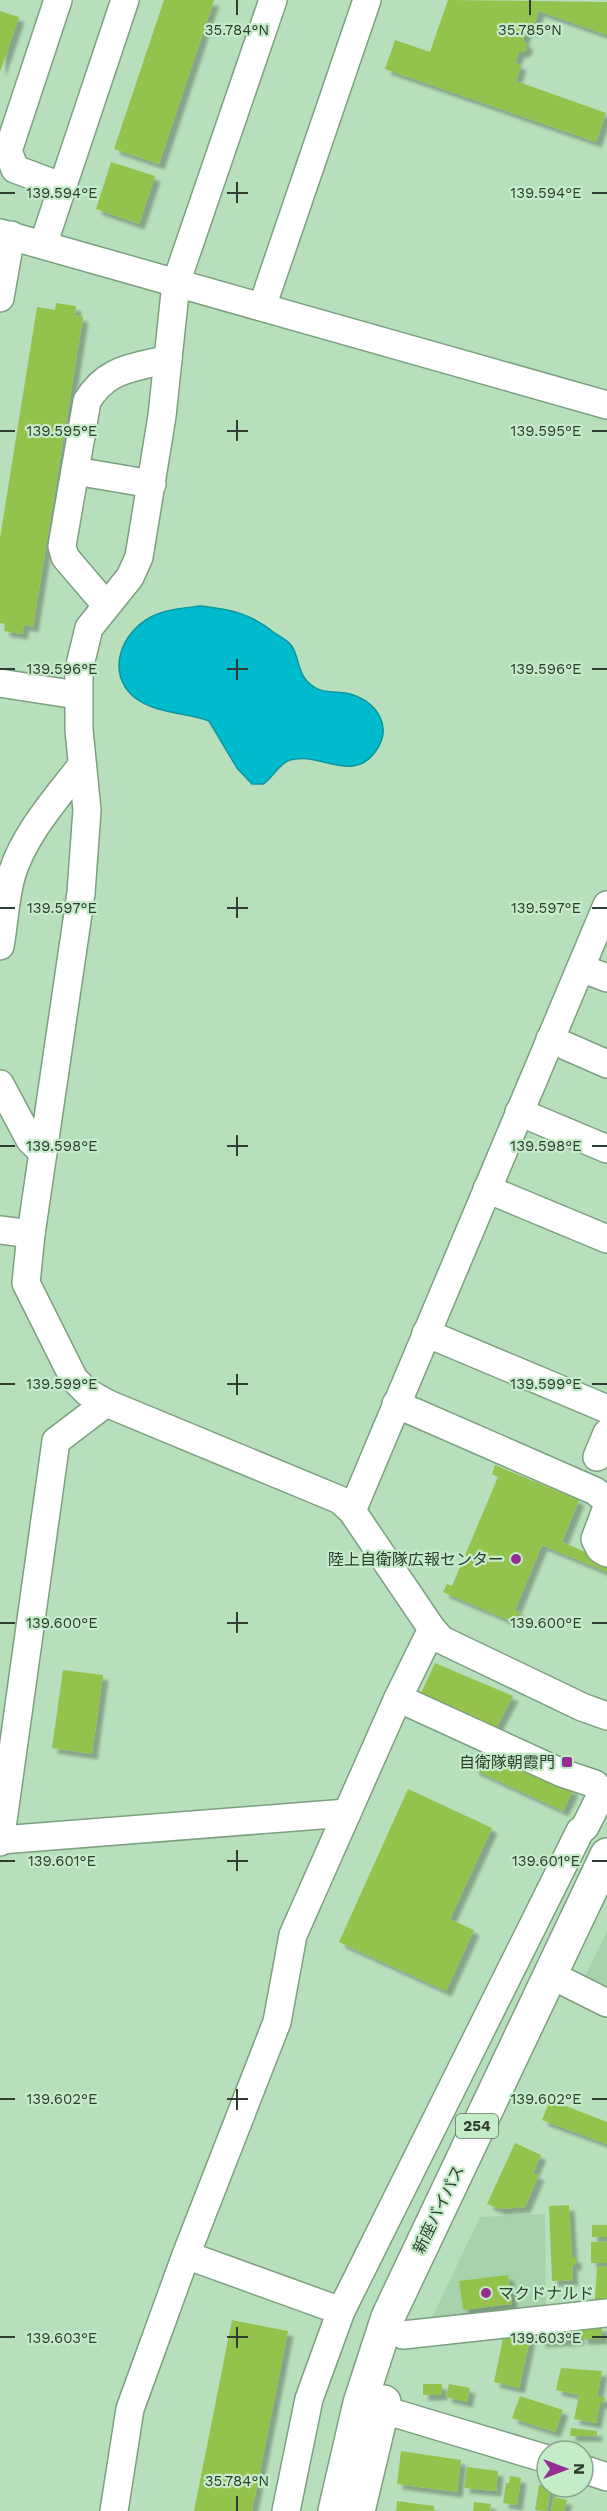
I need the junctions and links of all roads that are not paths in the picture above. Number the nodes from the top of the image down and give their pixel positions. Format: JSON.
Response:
{"nodes":[{"id":1,"x":58,"y":0,"type":"edge"},
{"id":2,"x":125,"y":0,"type":"edge"},
{"id":3,"x":273,"y":0,"type":"edge"},
{"id":4,"x":367,"y":0,"type":"edge"},
{"id":5,"x":63,"y":187,"type":"junction"},
{"id":6,"x":5,"y":234,"type":"edge"},
{"id":7,"x":43,"y":245,"type":"junction"},
{"id":8,"x":176,"y":283,"type":"junction"},
{"id":9,"x":0,"y":298,"type":"edge"},
{"id":10,"x":262,"y":307,"type":"junction"},
{"id":11,"x":168,"y":359,"type":"junction"},
{"id":12,"x":607,"y":405,"type":"edge"},
{"id":13,"x":75,"y":471,"type":"junction"},
{"id":14,"x":152,"y":484,"type":"junction"},
{"id":15,"x":106,"y":605,"type":"junction"},
{"id":16,"x":0,"y":683,"type":"edge"},
{"id":17,"x":77,"y":695,"type":"junction"},
{"id":18,"x":82,"y":765,"type":"junction"},
{"id":19,"x":607,"y":905,"type":"edge"},
{"id":20,"x":0,"y":946,"type":"edge"},
{"id":21,"x":581,"y":968,"type":"junction"},
{"id":22,"x":607,"y":978,"type":"edge"},
{"id":23,"x":550,"y":1039,"type":"junction"},
{"id":24,"x":607,"y":1064,"type":"edge"},
{"id":25,"x":0,"y":1084,"type":"edge"},
{"id":26,"x":519,"y":1112,"type":"junction"},
{"id":27,"x":607,"y":1149,"type":"edge"},
{"id":28,"x":43,"y":1153,"type":"junction"},
{"id":29,"x":487,"y":1189,"type":"junction"},
{"id":30,"x":0,"y":1230,"type":"edge"},
{"id":31,"x":31,"y":1234,"type":"junction"},
{"id":32,"x":607,"y":1239,"type":"edge"},
{"id":33,"x":426,"y":1333,"type":"junction"},
{"id":34,"x":106,"y":1403,"type":"junction"},
{"id":35,"x":396,"y":1404,"type":"junction"},
{"id":36,"x":607,"y":1409,"type":"edge"},
{"id":37,"x":607,"y":1501,"type":"edge"},
{"id":38,"x":607,"y":1507,"type":"edge"},
{"id":39,"x":352,"y":1510,"type":"junction"},
{"id":40,"x":607,"y":1552,"type":"edge"},
{"id":41,"x":432,"y":1629,"type":"junction"},
{"id":42,"x":398,"y":1698,"type":"junction"},
{"id":43,"x":607,"y":1716,"type":"edge"},
{"id":44,"x":347,"y":1813,"type":"junction"},
{"id":45,"x":0,"y":1841,"type":"edge"},
{"id":46,"x":607,"y":1855,"type":"edge"},
{"id":47,"x":607,"y":1897,"type":"edge"},
{"id":48,"x":565,"y":1982,"type":"junction"},
{"id":49,"x":607,"y":2003,"type":"edge"},
{"id":50,"x":186,"y":2255,"type":"junction"},
{"id":51,"x":341,"y":2311,"type":"junction"},
{"id":52,"x":607,"y":2313,"type":"edge"},
{"id":53,"x":403,"y":2335,"type":"junction"},
{"id":54,"x":371,"y":2406,"type":"junction"},
{"id":55,"x":535,"y":2455,"type":"edge"},
{"id":56,"x":114,"y":2511,"type":"edge"},
{"id":57,"x":286,"y":2511,"type":"edge"},
{"id":58,"x":335,"y":2511,"type":"edge"},
{"id":59,"x":358,"y":2511,"type":"edge"}],
"edges":[{"from":1,"to":5,"type":"street"},
{"from":2,"to":5,"type":"street"},
{"from":3,"to":8,"type":"street"},
{"from":4,"to":10,"type":"street"},
{"from":5,"to":7,"type":"street"},
{"from":6,"to":7,"type":"street"},
{"from":6,"to":9,"type":"street"},
{"from":7,"to":8,"type":"street"},
{"from":8,"to":10,"type":"street"},
{"from":8,"to":11,"type":"street"},
{"from":10,"to":12,"type":"street"},
{"from":11,"to":13,"type":"street"},
{"from":11,"to":14,"type":"street"},
{"from":13,"to":14,"type":"street"},
{"from":13,"to":15,"type":"street"},
{"from":14,"to":15,"type":"street"},
{"from":15,"to":17,"type":"street"},
{"from":16,"to":17,"type":"street"},
{"from":17,"to":18,"type":"street"},
{"from":18,"to":20,"type":"street"},
{"from":18,"to":28,"type":"street"},
{"from":19,"to":21,"type":"street"},
{"from":21,"to":22,"type":"street"},
{"from":21,"to":23,"type":"street"},
{"from":23,"to":24,"type":"street"},
{"from":23,"to":26,"type":"street"},
{"from":25,"to":28,"type":"street"},
{"from":26,"to":27,"type":"street"},
{"from":26,"to":29,"type":"street"},
{"from":28,"to":31,"type":"street"},
{"from":29,"to":32,"type":"street"},
{"from":29,"to":33,"type":"street"},
{"from":30,"to":31,"type":"street"},
{"from":31,"to":34,"type":"street"},
{"from":33,"to":35,"type":"street"},
{"from":33,"to":36,"type":"street"},
{"from":34,"to":39,"type":"street"},
{"from":34,"to":45,"type":"street"},
{"from":35,"to":37,"type":"street"},
{"from":35,"to":39,"type":"street"},
{"from":38,"to":40,"type":"street"},
{"from":39,"to":41,"type":"street"},
{"from":41,"to":42,"type":"street"},
{"from":41,"to":43,"type":"street"},
{"from":42,"to":44,"type":"street"},
{"from":42,"to":51,"type":"street"},
{"from":44,"to":45,"type":"street"},
{"from":44,"to":50,"type":"street"},
{"from":46,"to":54,"type":"highway","name":"新座バイパス","number":"254"},
{"from":47,"to":48,"type":"highway","name":"新座バイパス","number":"254"},
{"from":48,"to":49,"type":"street"},
{"from":48,"to":53,"type":"highway","name":"新座バイパス","number":"254"},
{"from":50,"to":51,"type":"street"},
{"from":50,"to":56,"type":"street"},
{"from":51,"to":57,"type":"street"},
{"from":52,"to":53,"type":"street"},
{"from":53,"to":54,"type":"highway","name":"新座バイパス","number":"254"},
{"from":54,"to":55,"type":"street"},
{"from":54,"to":58,"type":"highway","name":"新座バイパス","number":"254"},
{"from":54,"to":59,"type":"highway","name":"新座バイパス","number":"254"}]}
